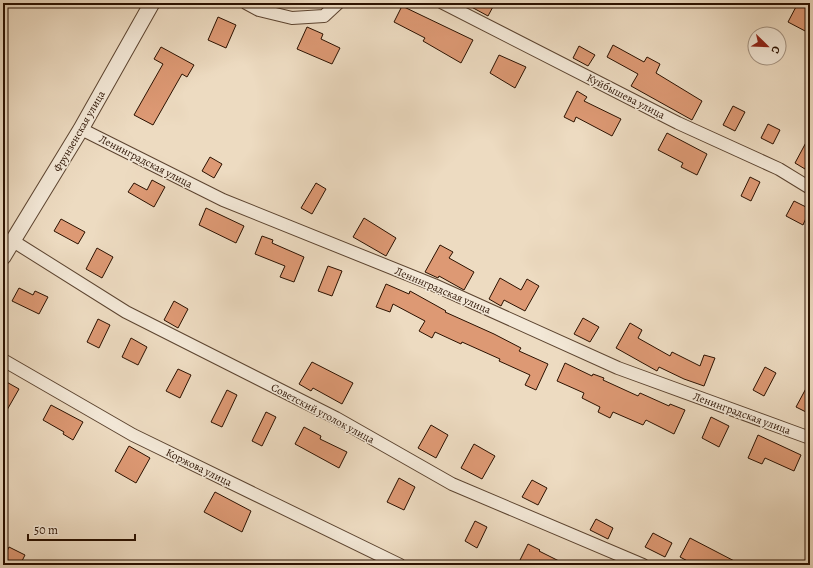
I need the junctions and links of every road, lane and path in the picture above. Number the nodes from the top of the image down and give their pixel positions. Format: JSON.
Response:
{"nodes":[{"id":1,"x":152,"y":3,"type":"edge"},
{"id":2,"x":246,"y":3,"type":"edge"},
{"id":3,"x":338,"y":3,"type":"edge"},
{"id":4,"x":443,"y":3,"type":"edge"},
{"id":5,"x":81,"y":129,"type":"junction"},
{"id":6,"x":810,"y":188,"type":"edge"},
{"id":7,"x":13,"y":241,"type":"junction"},
{"id":8,"x":3,"y":258,"type":"edge"},
{"id":9,"x":3,"y":360,"type":"edge"},
{"id":10,"x":810,"y":438,"type":"edge"},
{"id":11,"x":400,"y":565,"type":"edge"},
{"id":12,"x":643,"y":565,"type":"edge"}],
"edges":[{"from":1,"to":5,"type":"street","name":"Фрунзенская улица"},
{"from":2,"to":3,"type":"street"},
{"from":4,"to":6,"type":"street","name":"Куйбышева улица"},
{"from":5,"to":7,"type":"street","name":"Фрунзенская улица"},
{"from":5,"to":10,"type":"street","name":"Ленинградская улица"},
{"from":7,"to":8,"type":"street","name":"Фрунзенская улица"},
{"from":7,"to":12,"type":"street","name":"Советский уголок улица"},
{"from":9,"to":11,"type":"street","name":"Коржова улица"}]}
